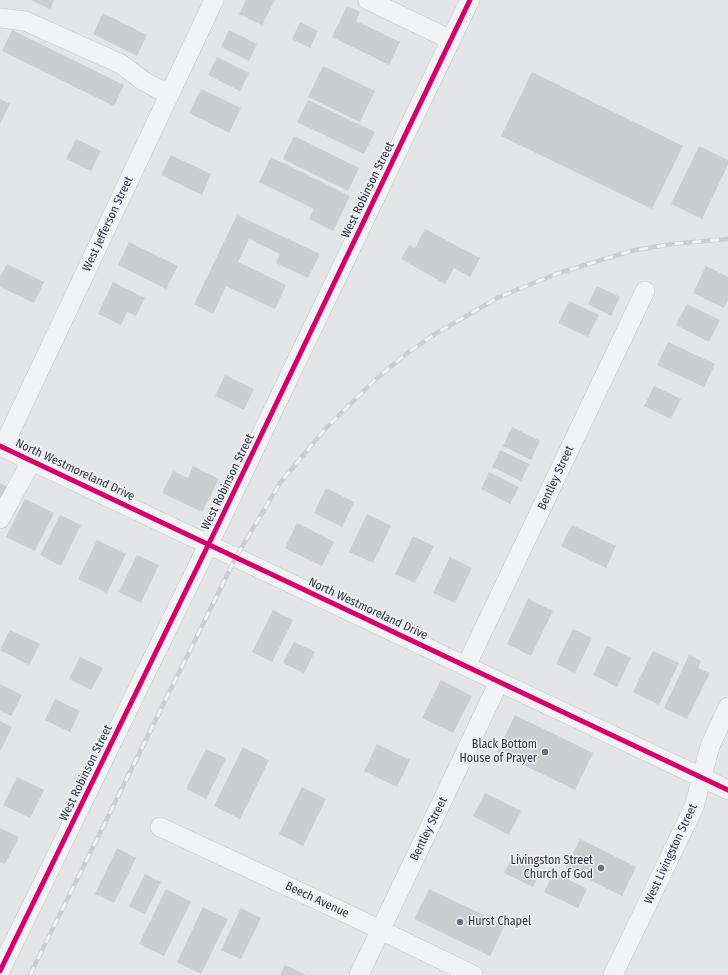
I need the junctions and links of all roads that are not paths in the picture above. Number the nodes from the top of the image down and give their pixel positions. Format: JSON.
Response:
{"nodes":[{"id":1,"x":214,"y":0,"type":"edge"},
{"id":2,"x":368,"y":0,"type":"edge"},
{"id":3,"x":470,"y":0,"type":"edge"},
{"id":4,"x":0,"y":18,"type":"edge"},
{"id":5,"x":451,"y":40,"type":"junction"},
{"id":6,"x":169,"y":95,"type":"junction"},
{"id":7,"x":645,"y":291,"type":"dead end"},
{"id":8,"x":2,"y":446,"type":"edge"},
{"id":9,"x":32,"y":460,"type":"junction"},
{"id":10,"x":0,"y":519,"type":"edge"},
{"id":11,"x":209,"y":544,"type":"junction"},
{"id":12,"x":466,"y":666,"type":"junction"},
{"id":13,"x":499,"y":682,"type":"junction"},
{"id":14,"x":728,"y":708,"type":"edge"},
{"id":15,"x":702,"y":778,"type":"junction"},
{"id":16,"x":728,"y":790,"type":"edge"},
{"id":17,"x":160,"y":827,"type":"dead end"},
{"id":18,"x":380,"y":930,"type":"junction"},
{"id":19,"x":0,"y":971,"type":"edge"},
{"id":20,"x":359,"y":975,"type":"edge"},
{"id":21,"x":473,"y":975,"type":"edge"},
{"id":22,"x":613,"y":975,"type":"edge"}],
"edges":[{"from":1,"to":6,"type":"street","name":"West Jefferson Street"},
{"from":2,"to":5,"type":"street"},
{"from":3,"to":5,"type":"street","name":"West Robinson Street"},
{"from":4,"to":6,"type":"street"},
{"from":5,"to":11,"type":"street","name":"West Robinson Street"},
{"from":6,"to":8,"type":"street","name":"West Jefferson Street"},
{"from":7,"to":12,"type":"street","name":"Bentley Street"},
{"from":8,"to":9,"type":"street","name":"North Westmoreland Drive"},
{"from":9,"to":10,"type":"street"},
{"from":9,"to":11,"type":"street","name":"North Westmoreland Drive"},
{"from":11,"to":12,"type":"street","name":"North Westmoreland Drive"},
{"from":11,"to":19,"type":"street","name":"West Robinson Street"},
{"from":12,"to":13,"type":"street","name":"North Westmoreland Drive"},
{"from":13,"to":15,"type":"street","name":"North Westmoreland Drive"},
{"from":13,"to":18,"type":"street","name":"Bentley Street"},
{"from":14,"to":15,"type":"street","name":"West Livingston Street"},
{"from":15,"to":16,"type":"street","name":"North Westmoreland Drive"},
{"from":15,"to":22,"type":"street","name":"West Livingston Street"},
{"from":17,"to":18,"type":"street","name":"Beech Avenue"},
{"from":18,"to":20,"type":"street","name":"Bentley Street"},
{"from":18,"to":21,"type":"street","name":"Beech Avenue"}]}
